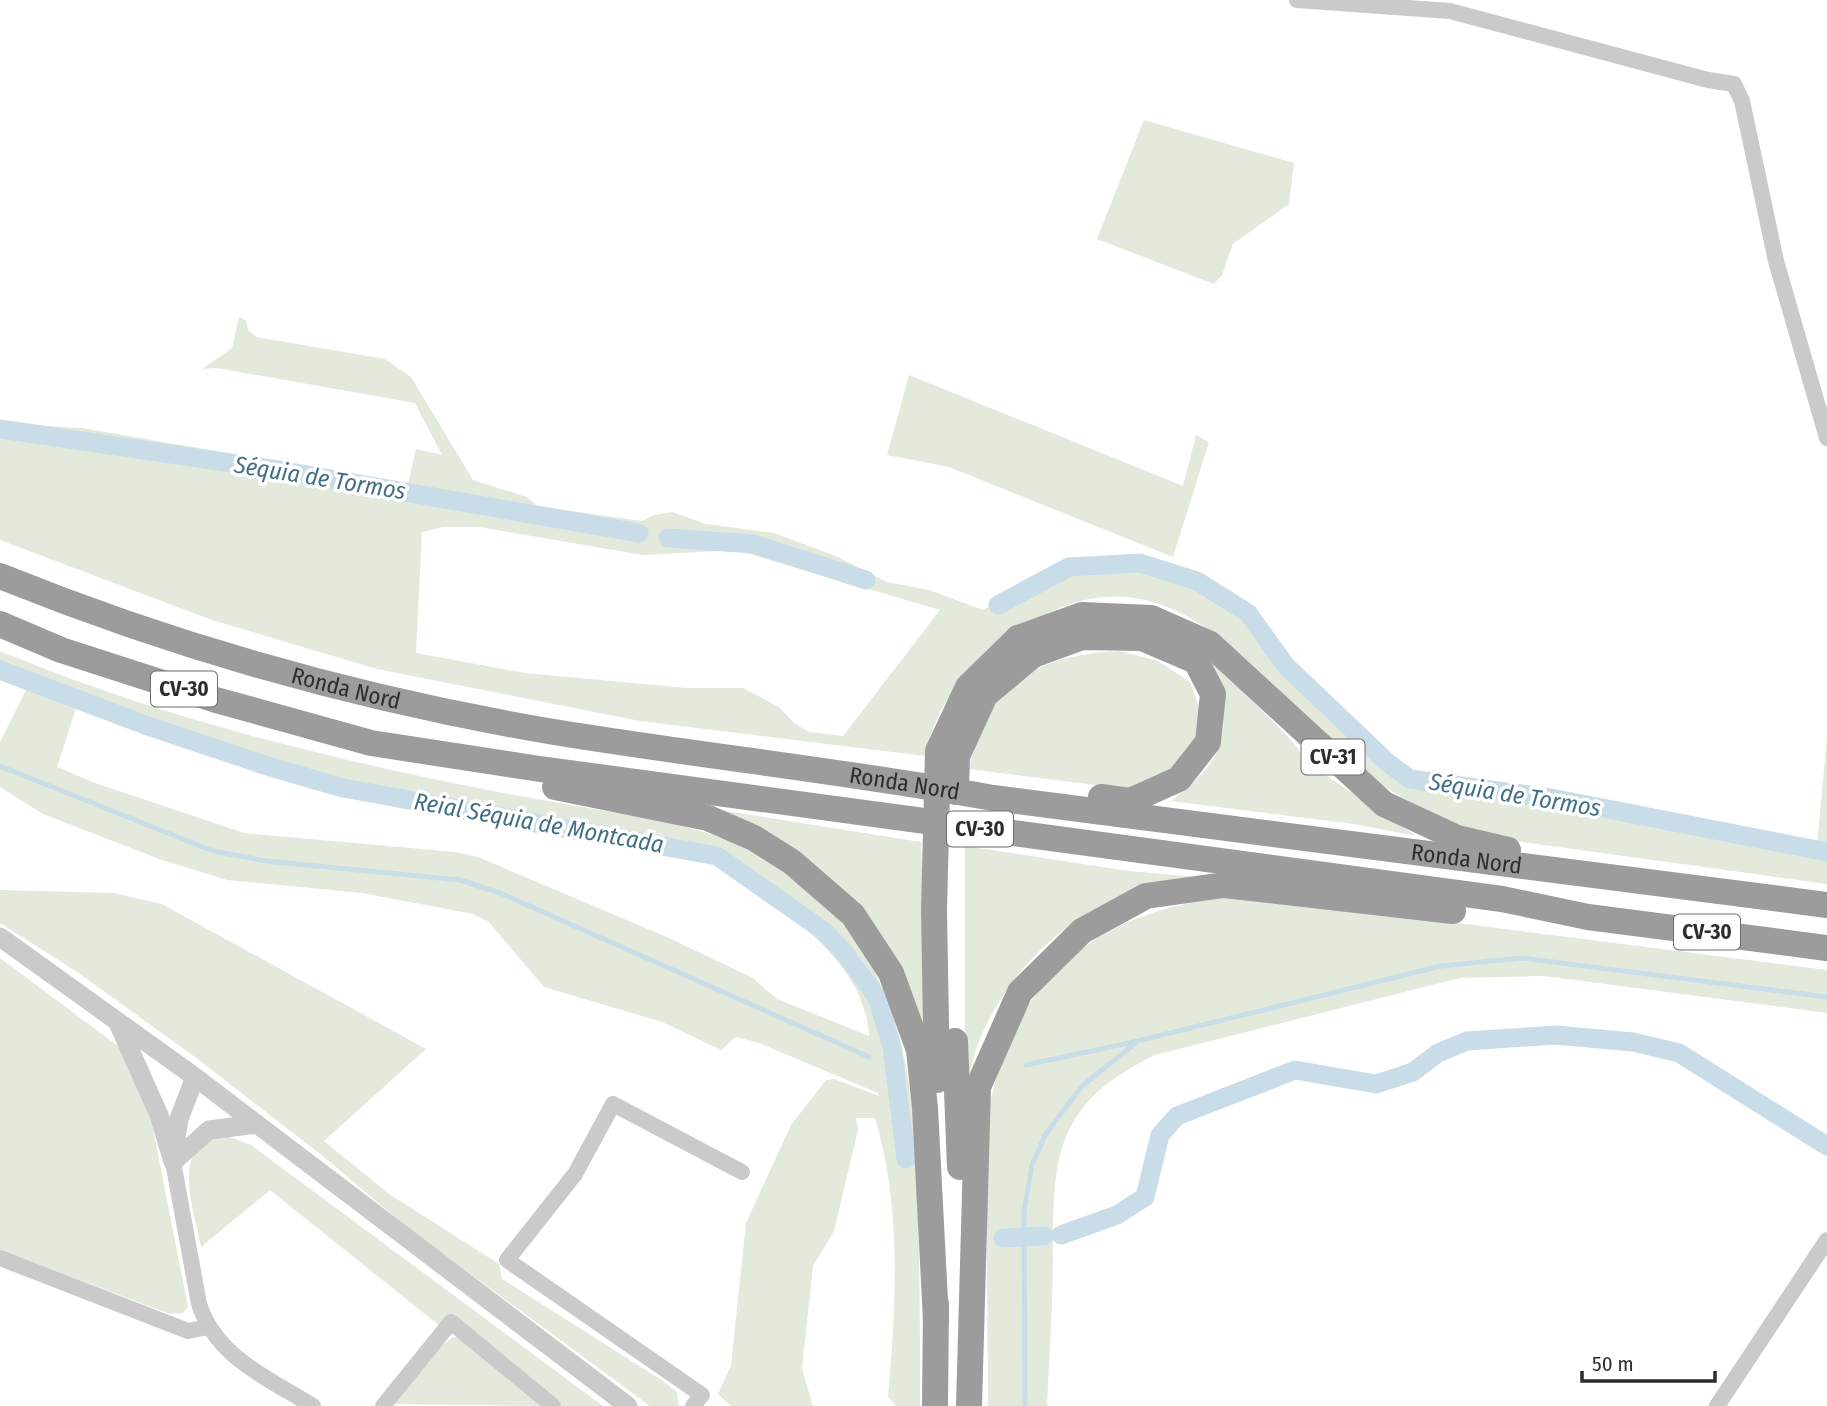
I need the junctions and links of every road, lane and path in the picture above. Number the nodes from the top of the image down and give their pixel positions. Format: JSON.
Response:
{"nodes":[{"id":1,"x":1297,"y":0,"type":"edge"},
{"id":2,"x":1827,"y":438,"type":"edge"},
{"id":3,"x":0,"y":576,"type":"edge"},
{"id":4,"x":0,"y":624,"type":"edge"},
{"id":5,"x":1026,"y":647,"type":"junction"},
{"id":6,"x":371,"y":743,"type":"junction"},
{"id":7,"x":895,"y":780,"type":"junction"},
{"id":8,"x":1671,"y":885,"type":"junction"},
{"id":9,"x":1827,"y":905,"type":"edge"},
{"id":10,"x":943,"y":908,"type":"junction"},
{"id":11,"x":1588,"y":917,"type":"junction"},
{"id":12,"x":0,"y":937,"type":"edge"},
{"id":13,"x":1827,"y":948,"type":"edge"},
{"id":14,"x":117,"y":1021,"type":"junction"},
{"id":15,"x":195,"y":1077,"type":"junction"},
{"id":16,"x":159,"y":1115,"type":"junction"},
{"id":17,"x":257,"y":1124,"type":"junction"},
{"id":18,"x":173,"y":1162,"type":"junction"},
{"id":19,"x":742,"y":1172,"type":"dead end"},
{"id":20,"x":1827,"y":1240,"type":"edge"},
{"id":21,"x":0,"y":1258,"type":"edge"},
{"id":22,"x":969,"y":1319,"type":"junction"},
{"id":23,"x":936,"y":1321,"type":"junction"},
{"id":24,"x":208,"y":1326,"type":"junction"},
{"id":25,"x":697,"y":1400,"type":"edge"},
{"id":26,"x":313,"y":1406,"type":"edge"},
{"id":27,"x":383,"y":1406,"type":"edge"},
{"id":28,"x":553,"y":1406,"type":"edge"},
{"id":29,"x":628,"y":1406,"type":"edge"},
{"id":30,"x":935,"y":1406,"type":"edge"},
{"id":31,"x":969,"y":1406,"type":"edge"},
{"id":32,"x":1717,"y":1406,"type":"edge"}],
"edges":[{"from":1,"to":2,"type":"street"},
{"from":3,"to":7,"type":"highway","name":"Ronda Nord","number":"CV-30"},
{"from":4,"to":6,"type":"highway","name":"Ronda Nord","number":"CV-30"},
{"from":5,"to":7,"type":"highway"},
{"from":5,"to":8,"type":"highway","number":"CV-31"},
{"from":5,"to":10,"type":"highway","bridge":true},
{"from":6,"to":11,"type":"highway","name":"Ronda Nord","number":"CV-30"},
{"from":6,"to":23,"type":"highway"},
{"from":7,"to":8,"type":"highway","name":"Ronda Nord","number":"CV-30"},
{"from":8,"to":9,"type":"highway","name":"Ronda Nord","number":"CV-30"},
{"from":10,"to":22,"type":"highway"},
{"from":10,"to":23,"type":"highway"},
{"from":11,"to":13,"type":"highway","name":"Ronda Nord","number":"CV-30"},
{"from":11,"to":22,"type":"highway"},
{"from":12,"to":14,"type":"street"},
{"from":14,"to":15,"type":"street"},
{"from":14,"to":16,"type":"street"},
{"from":15,"to":16,"type":"street"},
{"from":15,"to":17,"type":"street"},
{"from":15,"to":18,"type":"street"},
{"from":16,"to":18,"type":"street"},
{"from":17,"to":18,"type":"street"},
{"from":17,"to":29,"type":"street"},
{"from":18,"to":24,"type":"street"},
{"from":19,"to":25,"type":"street"},
{"from":20,"to":32,"type":"street"},
{"from":21,"to":24,"type":"street"},
{"from":22,"to":31,"type":"highway"},
{"from":23,"to":30,"type":"highway"},
{"from":24,"to":26,"type":"street"},
{"from":27,"to":28,"type":"street"}]}
